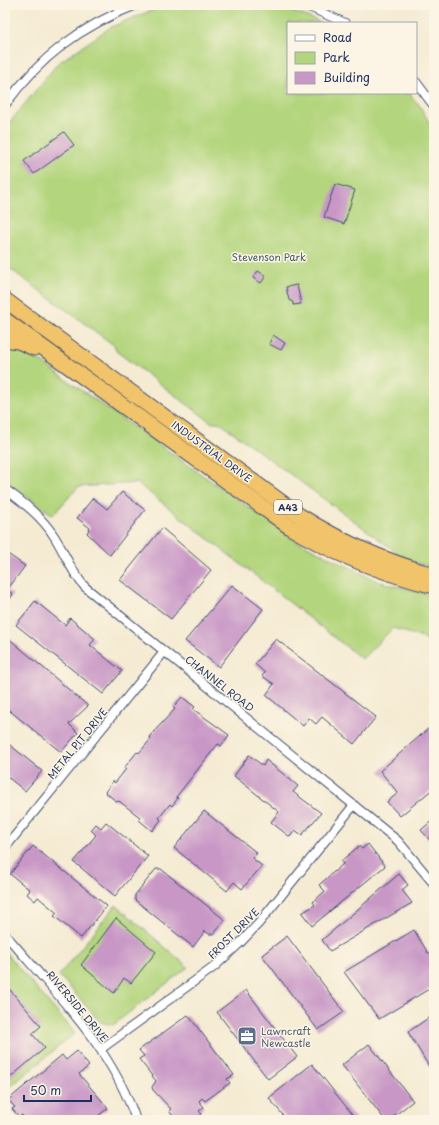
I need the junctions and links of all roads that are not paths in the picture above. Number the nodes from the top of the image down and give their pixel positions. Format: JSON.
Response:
{"nodes":[{"id":1,"x":136,"y":5,"type":"edge"},
{"id":2,"x":305,"y":5,"type":"edge"},
{"id":3,"x":343,"y":22,"type":"edge"},
{"id":4,"x":417,"y":83,"type":"edge"},
{"id":5,"x":5,"y":105,"type":"edge"},
{"id":6,"x":434,"y":106,"type":"edge"},
{"id":7,"x":7,"y":311,"type":"edge"},
{"id":8,"x":5,"y":339,"type":"edge"},
{"id":9,"x":80,"y":374,"type":"junction"},
{"id":10,"x":5,"y":489,"type":"edge"},
{"id":11,"x":434,"y":575,"type":"edge"},
{"id":12,"x":434,"y":586,"type":"edge"},
{"id":13,"x":164,"y":652,"type":"junction"},
{"id":14,"x":354,"y":805,"type":"junction"},
{"id":15,"x":5,"y":848,"type":"edge"},
{"id":16,"x":434,"y":884,"type":"edge"},
{"id":17,"x":5,"y":934,"type":"edge"},
{"id":18,"x":101,"y":1049,"type":"junction"},
{"id":19,"x":136,"y":1120,"type":"edge"}],
"edges":[{"from":1,"to":5,"type":"street"},
{"from":2,"to":3,"type":"street"},
{"from":4,"to":6,"type":"street"},
{"from":7,"to":9,"type":"highway","name":"INDUSTRIAL DRIVE","number":"A43"},
{"from":7,"to":11,"type":"highway","name":"INDUSTRIAL DRIVE","number":"A43"},
{"from":8,"to":9,"type":"highway"},
{"from":9,"to":12,"type":"highway","name":"INDUSTRIAL DRIVE","number":"A43"},
{"from":10,"to":13,"type":"street","name":"CHANNEL ROAD"},
{"from":13,"to":14,"type":"street","name":"CHANNEL ROAD"},
{"from":13,"to":15,"type":"street","name":"METAL PIT DRIVE"},
{"from":14,"to":16,"type":"street","name":"CHANNEL ROAD"},
{"from":14,"to":18,"type":"street","name":"FROST DRIVE"},
{"from":17,"to":18,"type":"street","name":"RIVERSIDE DRIVE"},
{"from":18,"to":19,"type":"street","name":"RIVERSIDE DRIVE"}]}
